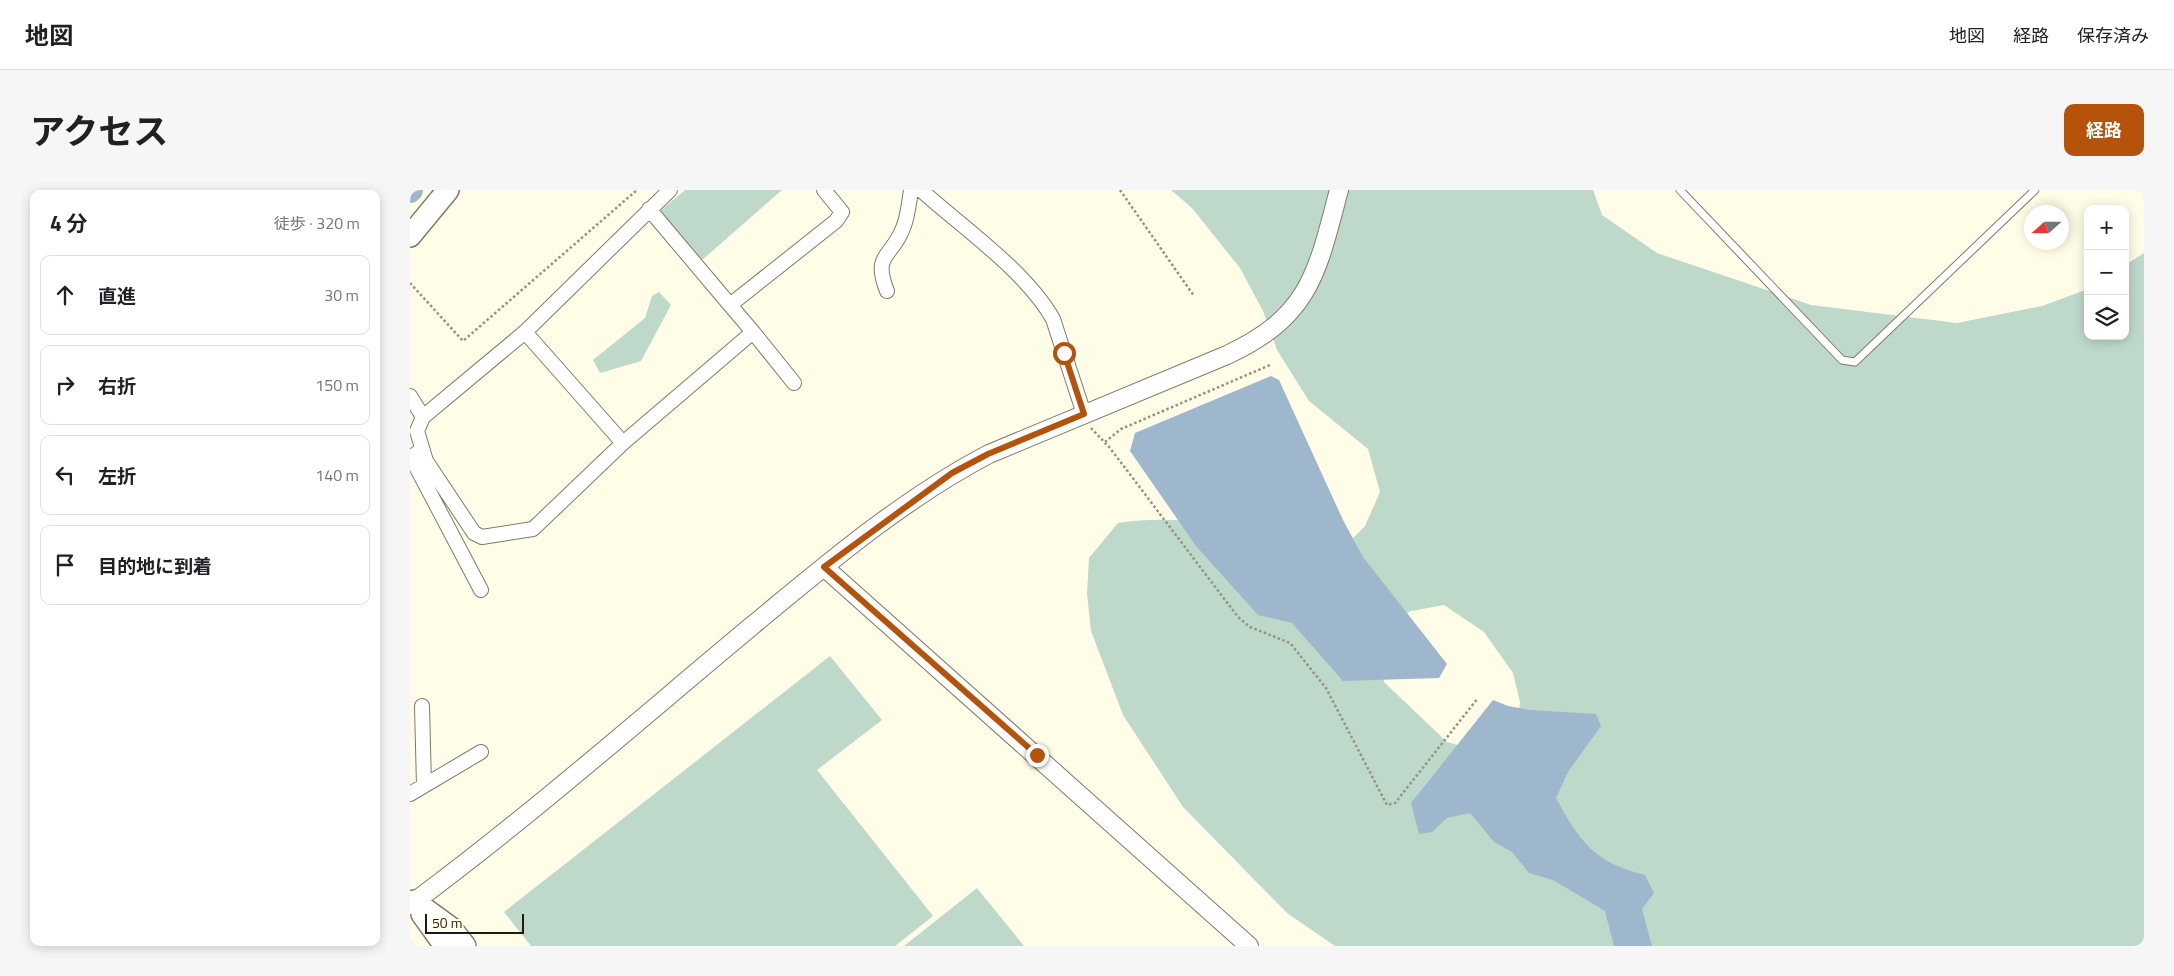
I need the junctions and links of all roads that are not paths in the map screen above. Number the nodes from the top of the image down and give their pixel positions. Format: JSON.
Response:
{"nodes":[{"id":1,"x":448,"y":190,"type":"edge"},
{"id":2,"x":670,"y":190,"type":"edge"},
{"id":3,"x":824,"y":190,"type":"edge"},
{"id":4,"x":911,"y":190,"type":"edge"},
{"id":5,"x":921,"y":190,"type":"edge"},
{"id":6,"x":1339,"y":190,"type":"edge"},
{"id":7,"x":1680,"y":190,"type":"edge"},
{"id":8,"x":2035,"y":190,"type":"edge"},
{"id":9,"x":649,"y":209,"type":"junction"},
{"id":10,"x":410,"y":236,"type":"edge"},
{"id":11,"x":887,"y":291,"type":"dead end"},
{"id":12,"x":730,"y":305,"type":"junction"},
{"id":13,"x":525,"y":332,"type":"junction"},
{"id":14,"x":753,"y":332,"type":"junction"},
{"id":15,"x":794,"y":383,"type":"dead end"},
{"id":16,"x":410,"y":396,"type":"edge"},
{"id":17,"x":1084,"y":414,"type":"junction"},
{"id":18,"x":423,"y":417,"type":"junction"},
{"id":19,"x":623,"y":443,"type":"junction"},
{"id":20,"x":414,"y":456,"type":"edge"},
{"id":21,"x":824,"y":567,"type":"junction"},
{"id":22,"x":481,"y":590,"type":"dead end"},
{"id":23,"x":422,"y":706,"type":"dead end"},
{"id":24,"x":481,"y":752,"type":"dead end"},
{"id":25,"x":424,"y":786,"type":"junction"},
{"id":26,"x":410,"y":794,"type":"edge"},
{"id":27,"x":411,"y":901,"type":"edge"},
{"id":28,"x":445,"y":946,"type":"edge"},
{"id":29,"x":465,"y":946,"type":"edge"},
{"id":30,"x":1249,"y":946,"type":"edge"}],
"edges":[{"from":1,"to":10,"type":"main road"},
{"from":2,"to":9,"type":"street"},
{"from":3,"to":12,"type":"street"},
{"from":4,"to":11,"type":"street"},
{"from":5,"to":17,"type":"street"},
{"from":6,"to":17,"type":"street"},
{"from":7,"to":8,"type":"lane"},
{"from":9,"to":12,"type":"street"},
{"from":9,"to":13,"type":"street"},
{"from":12,"to":14,"type":"street"},
{"from":13,"to":18,"type":"street"},
{"from":13,"to":19,"type":"street"},
{"from":14,"to":15,"type":"street"},
{"from":14,"to":19,"type":"street"},
{"from":16,"to":18,"type":"street"},
{"from":17,"to":21,"type":"street"},
{"from":18,"to":20,"type":"street"},
{"from":19,"to":20,"type":"street"},
{"from":20,"to":22,"type":"street"},
{"from":21,"to":27,"type":"street"},
{"from":21,"to":30,"type":"street"},
{"from":23,"to":25,"type":"street"},
{"from":24,"to":25,"type":"street"},
{"from":25,"to":26,"type":"street"},
{"from":27,"to":28,"type":"main road"},
{"from":27,"to":29,"type":"main road"}]}
